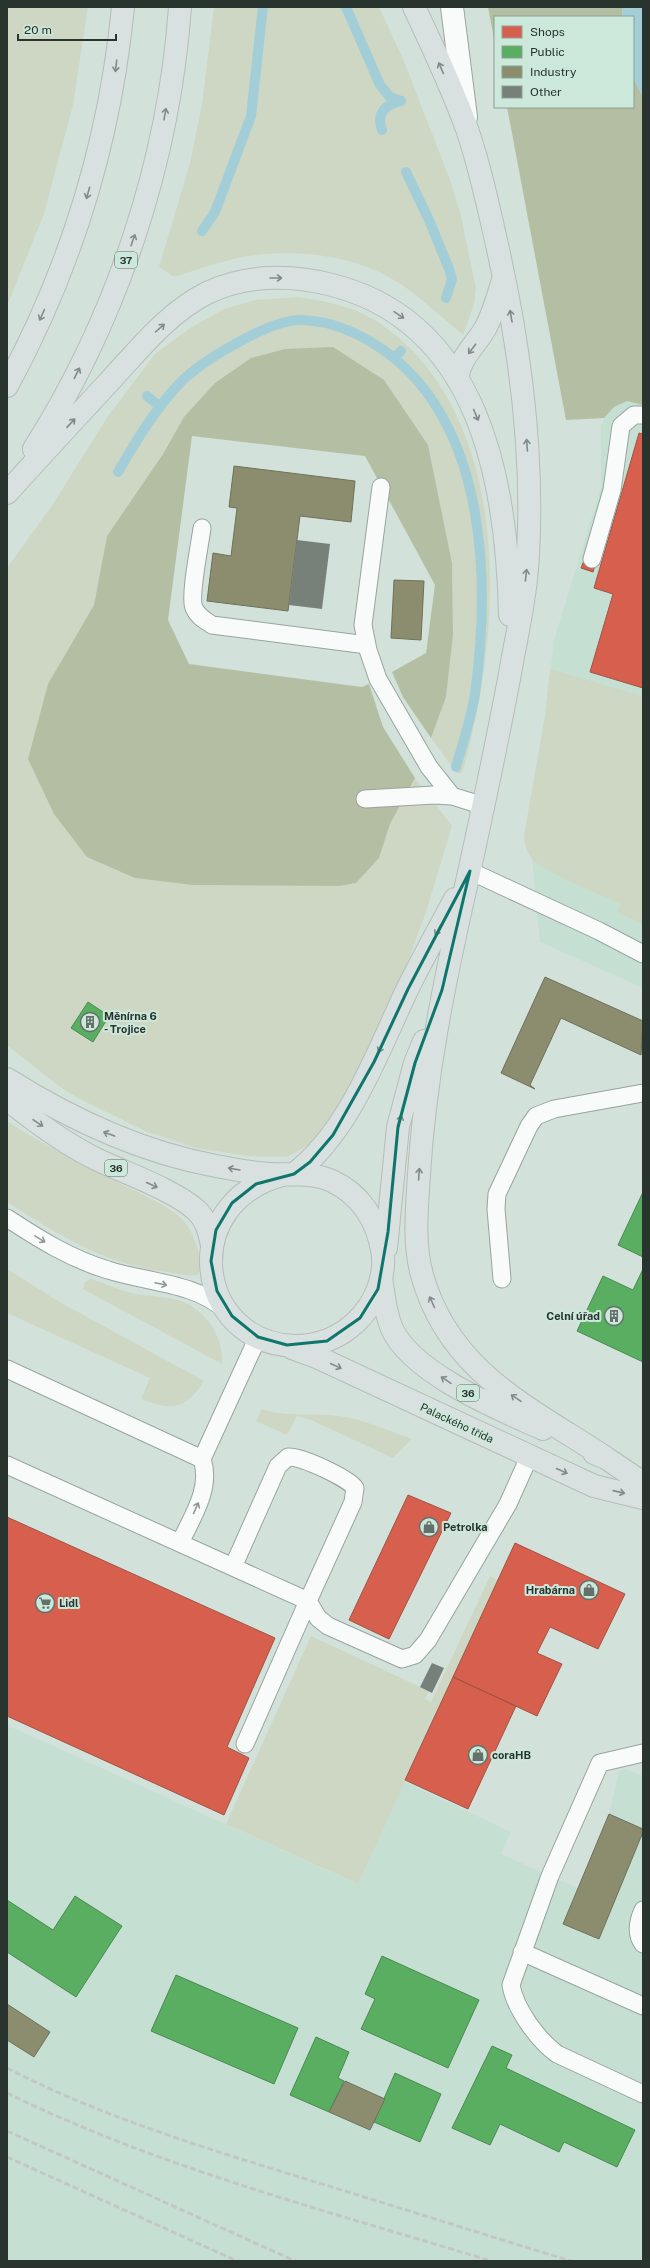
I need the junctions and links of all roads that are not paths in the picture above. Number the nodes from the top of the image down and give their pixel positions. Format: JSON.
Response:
{"nodes":[{"id":1,"x":180,"y":7,"type":"edge"},
{"id":2,"x":414,"y":7,"type":"edge"},
{"id":3,"x":452,"y":7,"type":"edge"},
{"id":4,"x":122,"y":14,"type":"edge"},
{"id":5,"x":467,"y":130,"type":"junction"},
{"id":6,"x":504,"y":275,"type":"junction"},
{"id":7,"x":458,"y":380,"type":"junction"},
{"id":8,"x":7,"y":386,"type":"edge"},
{"id":9,"x":643,"y":415,"type":"edge"},
{"id":10,"x":381,"y":487,"type":"dead end"},
{"id":11,"x":7,"y":491,"type":"edge"},
{"id":12,"x":202,"y":528,"type":"dead end"},
{"id":13,"x":592,"y":559,"type":"dead end"},
{"id":14,"x":367,"y":645,"type":"junction"},
{"id":15,"x":498,"y":738,"type":"junction"},
{"id":16,"x":452,"y":796,"type":"junction"},
{"id":17,"x":365,"y":799,"type":"dead end"},
{"id":18,"x":484,"y":806,"type":"junction"},
{"id":19,"x":470,"y":871,"type":"junction"},
{"id":20,"x":643,"y":954,"type":"edge"},
{"id":21,"x":442,"y":990,"type":"junction"},
{"id":22,"x":7,"y":1079,"type":"edge"},
{"id":23,"x":643,"y":1093,"type":"edge"},
{"id":24,"x":7,"y":1099,"type":"edge"},
{"id":25,"x":290,"y":1174,"type":"junction"},
{"id":26,"x":7,"y":1218,"type":"edge"},
{"id":27,"x":212,"y":1245,"type":"junction"},
{"id":28,"x":382,"y":1274,"type":"junction"},
{"id":29,"x":502,"y":1279,"type":"dead end"},
{"id":30,"x":232,"y":1316,"type":"junction"},
{"id":31,"x":266,"y":1340,"type":"junction"},
{"id":32,"x":7,"y":1369,"type":"edge"},
{"id":33,"x":529,"y":1456,"type":"junction"},
{"id":34,"x":606,"y":1458,"type":"junction"},
{"id":35,"x":202,"y":1459,"type":"junction"},
{"id":36,"x":7,"y":1465,"type":"edge"},
{"id":37,"x":643,"y":1483,"type":"edge"},
{"id":38,"x":643,"y":1498,"type":"edge"},
{"id":39,"x":180,"y":1543,"type":"junction"},
{"id":40,"x":232,"y":1567,"type":"junction"},
{"id":41,"x":308,"y":1601,"type":"junction"},
{"id":42,"x":245,"y":1744,"type":"dead end"},
{"id":43,"x":643,"y":1753,"type":"edge"},
{"id":44,"x":643,"y":1910,"type":"edge"},
{"id":45,"x":643,"y":1944,"type":"edge"},
{"id":46,"x":522,"y":1952,"type":"junction"},
{"id":47,"x":643,"y":2006,"type":"edge"},
{"id":48,"x":643,"y":2094,"type":"edge"}],
"edges":[{"from":11,"to":1,"type":"main road","number":"37","one_way":true},
{"from":5,"to":2,"type":"main road","one_way":true},
{"from":3,"to":5,"type":"street"},
{"from":4,"to":8,"type":"main road","one_way":true},
{"from":5,"to":6,"type":"main road"},
{"from":6,"to":7,"type":"main road","one_way":true},
{"from":15,"to":6,"type":"main road","one_way":true},
{"from":11,"to":7,"type":"main road","one_way":true},
{"from":7,"to":15,"type":"main road","one_way":true},
{"from":9,"to":13,"type":"lane"},
{"from":10,"to":14,"type":"lane"},
{"from":12,"to":14,"type":"lane"},
{"from":14,"to":16,"type":"lane"},
{"from":15,"to":18,"type":"main road"},
{"from":16,"to":17,"type":"lane"},
{"from":16,"to":18,"type":"lane"},
{"from":18,"to":19,"type":"main road"},
{"from":19,"to":20,"type":"lane"},
{"from":19,"to":21,"type":"main road"},
{"from":19,"to":25,"type":"main road","one_way":true},
{"from":28,"to":21,"type":"main road","one_way":true},
{"from":34,"to":21,"type":"main road","one_way":true},
{"from":25,"to":22,"type":"main road","one_way":true},
{"from":23,"to":29,"type":"lane"},
{"from":24,"to":27,"type":"main road","number":"36","one_way":true},
{"from":25,"to":27,"type":"main road","number":"36"},
{"from":25,"to":28,"type":"main road","number":"36"},
{"from":26,"to":30,"type":"lane","one_way":true},
{"from":27,"to":30,"type":"main road","number":"36"},
{"from":28,"to":31,"type":"main road","number":"36"},
{"from":34,"to":28,"type":"main road","number":"36","one_way":true},
{"from":30,"to":31,"type":"main road","number":"36"},
{"from":31,"to":33,"type":"main road","name":"Palackého třída","number":"36","one_way":true},
{"from":31,"to":35,"type":"lane"},
{"from":32,"to":35,"type":"lane"},
{"from":33,"to":38,"type":"main road","name":"Palackého třída","number":"36","one_way":true},
{"from":33,"to":41,"type":"lane"},
{"from":34,"to":37,"type":"main road","number":"36"},
{"from":39,"to":35,"type":"lane","one_way":true},
{"from":36,"to":39,"type":"lane"},
{"from":39,"to":40,"type":"lane"},
{"from":40,"to":41,"type":"lane"},
{"from":40,"to":41,"type":"lane"},
{"from":41,"to":42,"type":"lane"},
{"from":43,"to":46,"type":"lane"},
{"from":44,"to":45,"type":"lane"},
{"from":46,"to":47,"type":"lane"},
{"from":46,"to":48,"type":"lane"}]}
